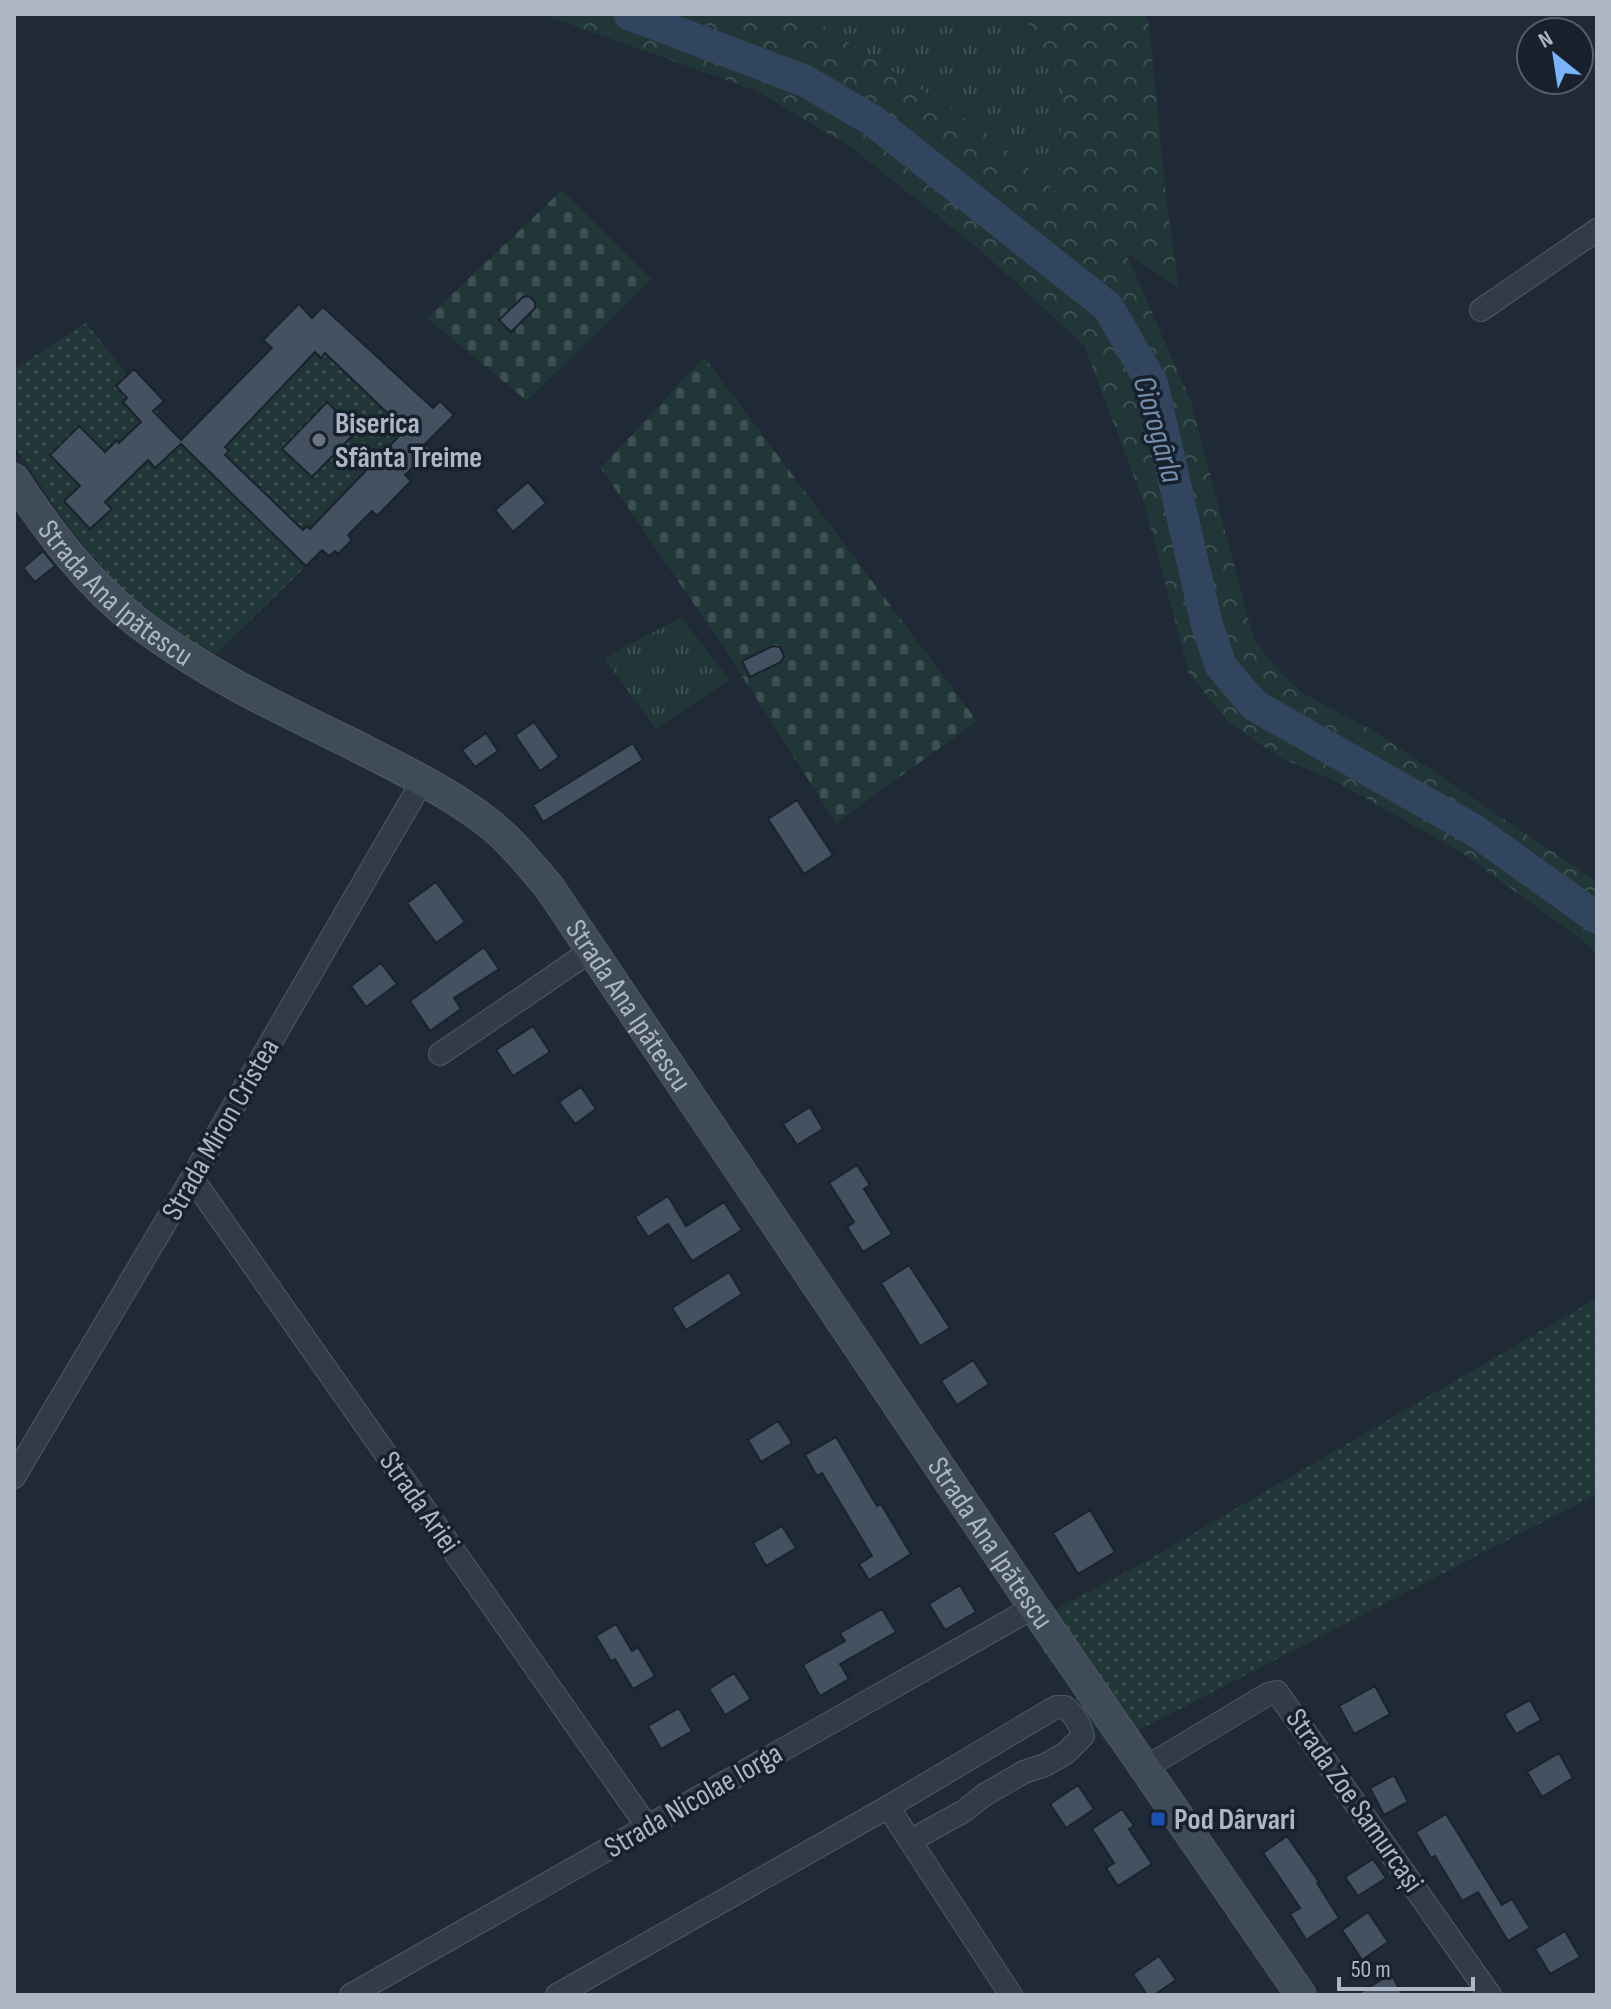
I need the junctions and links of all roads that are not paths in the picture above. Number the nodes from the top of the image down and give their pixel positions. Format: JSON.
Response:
{"nodes":[{"id":1,"x":1597,"y":230,"type":"edge"},
{"id":2,"x":1481,"y":310,"type":"dead end"},
{"id":3,"x":14,"y":479,"type":"edge"},
{"id":4,"x":423,"y":780,"type":"junction"},
{"id":5,"x":592,"y":950,"type":"junction"},
{"id":6,"x":440,"y":1054,"type":"dead end"},
{"id":7,"x":192,"y":1178,"type":"junction"},
{"id":8,"x":14,"y":1477,"type":"edge"},
{"id":9,"x":1034,"y":1607,"type":"junction"},
{"id":10,"x":1095,"y":1708,"type":"junction"},
{"id":11,"x":1145,"y":1768,"type":"junction"},
{"id":12,"x":888,"y":1807,"type":"junction"},
{"id":13,"x":647,"y":1826,"type":"junction"},
{"id":14,"x":910,"y":1841,"type":"junction"},
{"id":15,"x":351,"y":1995,"type":"edge"},
{"id":16,"x":557,"y":1995,"type":"edge"},
{"id":17,"x":1011,"y":1995,"type":"edge"},
{"id":18,"x":1301,"y":1995,"type":"edge"},
{"id":19,"x":1490,"y":1995,"type":"edge"}],
"edges":[{"from":1,"to":2,"type":"street"},
{"from":3,"to":4,"type":"main road","name":"Strada Ana Ipătescu"},
{"from":4,"to":5,"type":"main road","name":"Strada Ana Ipătescu"},
{"from":4,"to":7,"type":"street","name":"Strada Miron Cristea"},
{"from":5,"to":6,"type":"street"},
{"from":5,"to":9,"type":"main road","name":"Strada Ana Ipătescu"},
{"from":7,"to":8,"type":"street","name":"Strada Miron Cristea"},
{"from":7,"to":13,"type":"street","name":"Strada Ariei"},
{"from":9,"to":10,"type":"main road","name":"Strada Ana Ipătescu"},
{"from":9,"to":13,"type":"street","name":"Strada Nicolae Iorga"},
{"from":10,"to":11,"type":"main road","name":"Strada Ana Ipătescu"},
{"from":10,"to":12,"type":"street"},
{"from":10,"to":14,"type":"street"},
{"from":11,"to":18,"type":"main road","name":"Strada Ana Ipătescu"},
{"from":11,"to":19,"type":"street","name":"Strada Zoe Samurcași"},
{"from":12,"to":14,"type":"street"},
{"from":12,"to":16,"type":"street"},
{"from":13,"to":15,"type":"street","name":"Strada Nicolae Iorga"},
{"from":14,"to":17,"type":"street"}]}
